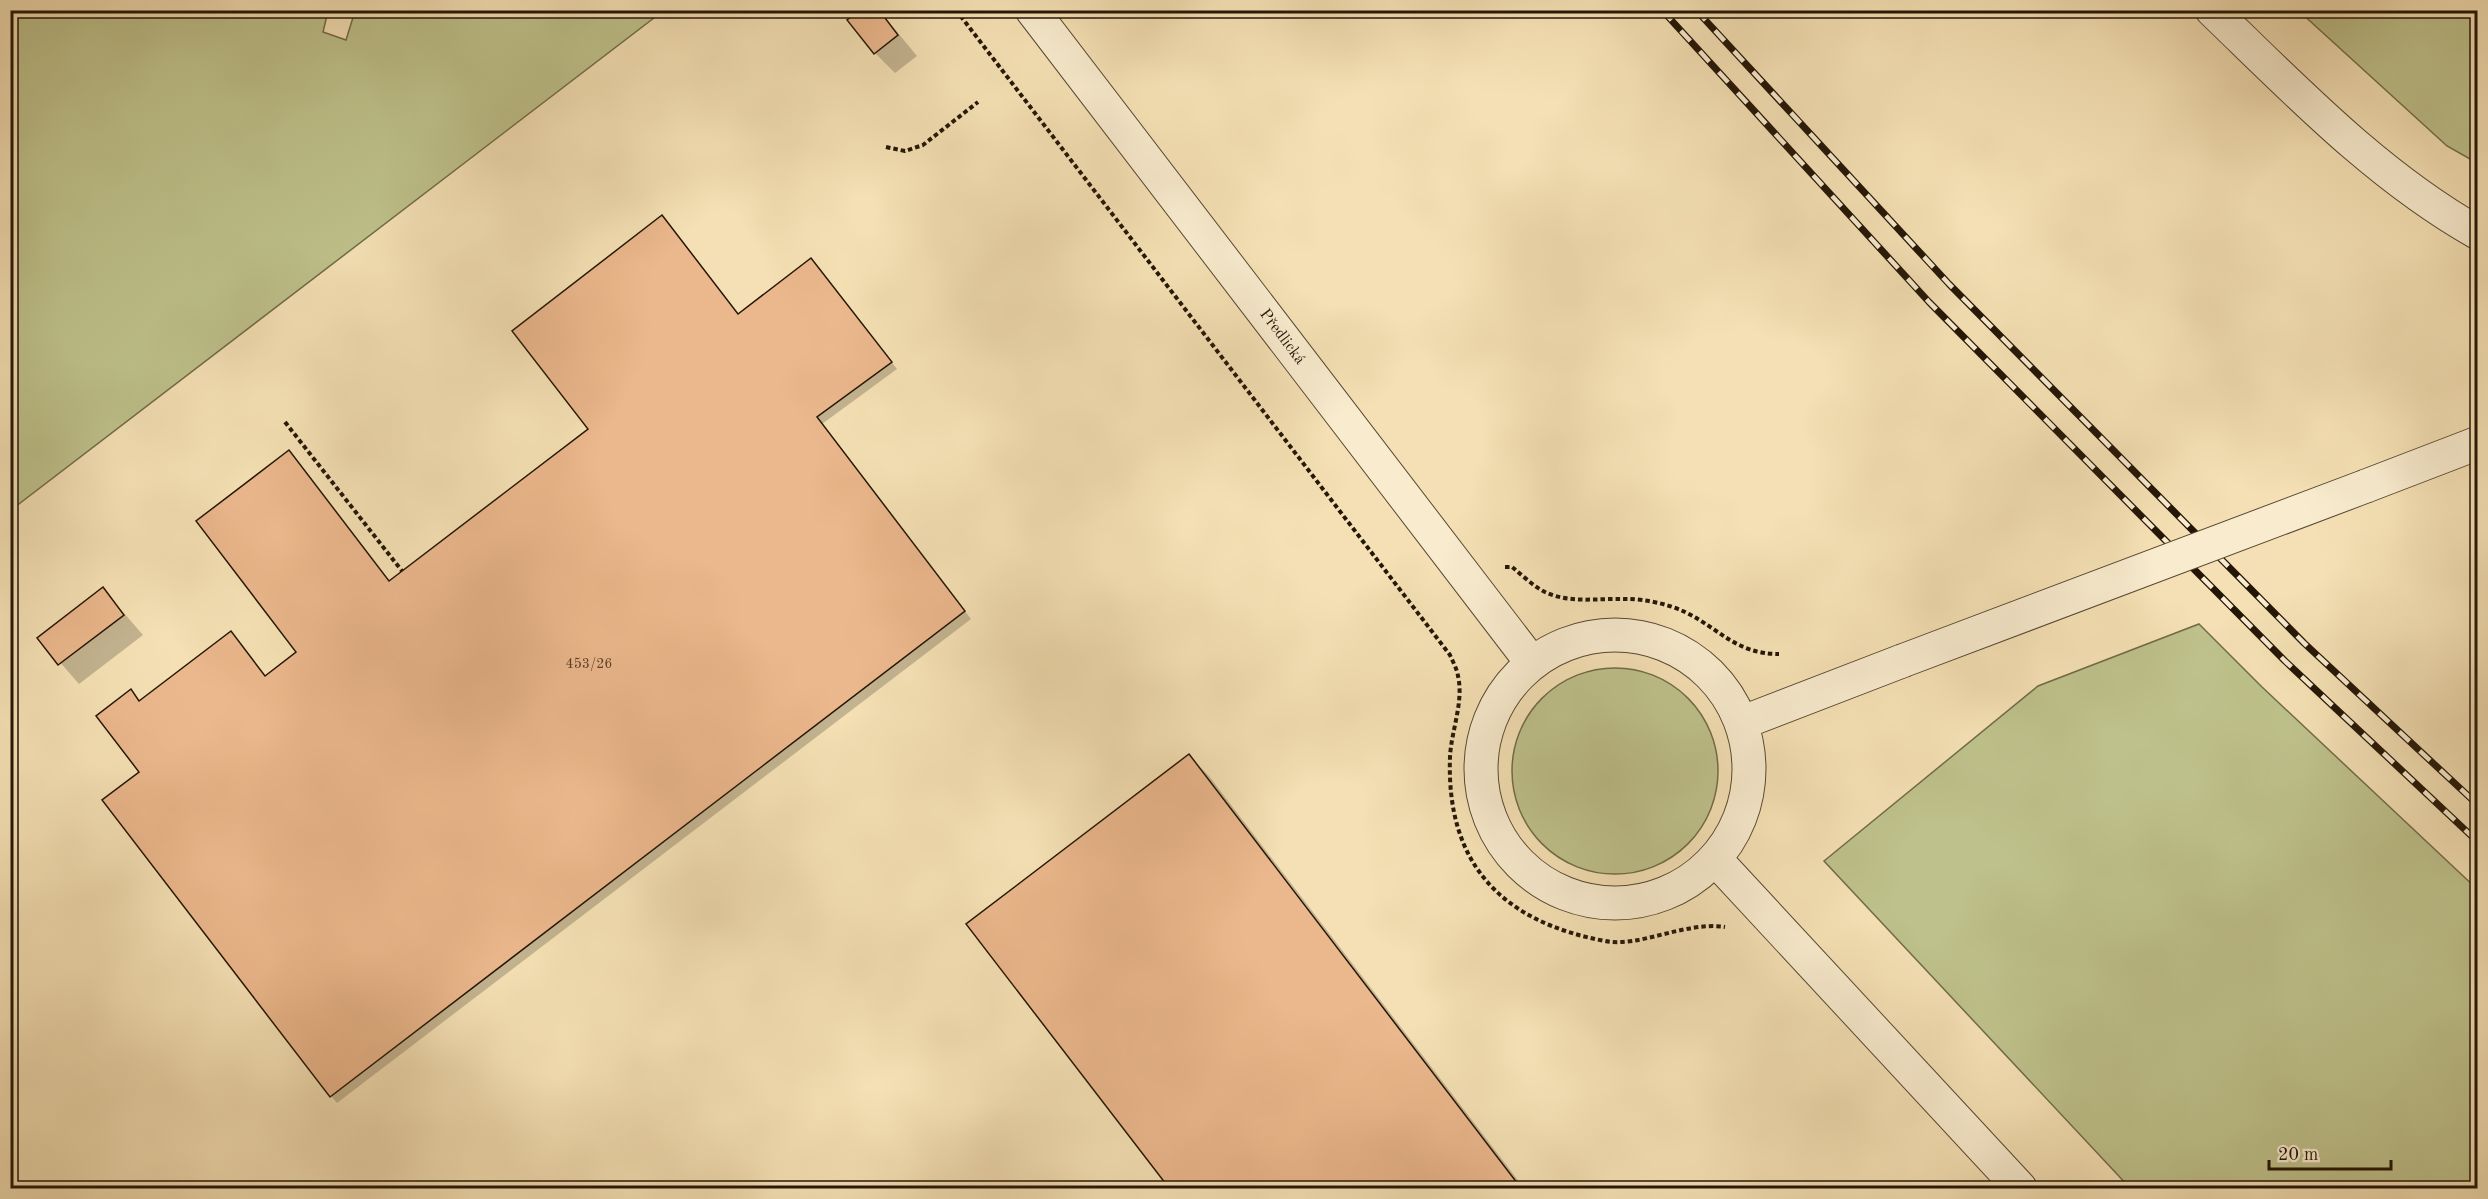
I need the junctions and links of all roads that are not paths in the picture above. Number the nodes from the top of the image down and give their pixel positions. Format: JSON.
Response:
{"nodes":[{"id":1,"x":1032,"y":10,"type":"edge"},
{"id":2,"x":2212,"y":10,"type":"edge"},
{"id":3,"x":2478,"y":233,"type":"edge"},
{"id":4,"x":2478,"y":443,"type":"edge"},
{"id":5,"x":1532,"y":663,"type":"junction"},
{"id":6,"x":1741,"y":723,"type":"junction"},
{"id":7,"x":1715,"y":859,"type":"junction"},
{"id":8,"x":2020,"y":1188,"type":"edge"}],
"edges":[{"from":1,"to":5,"type":"street","name":"Předlická"},
{"from":2,"to":3,"type":"street"},
{"from":4,"to":6,"type":"street","bridge":true},
{"from":5,"to":6,"type":"street"},
{"from":5,"to":7,"type":"street"},
{"from":6,"to":7,"type":"street"},
{"from":7,"to":8,"type":"street"}]}
